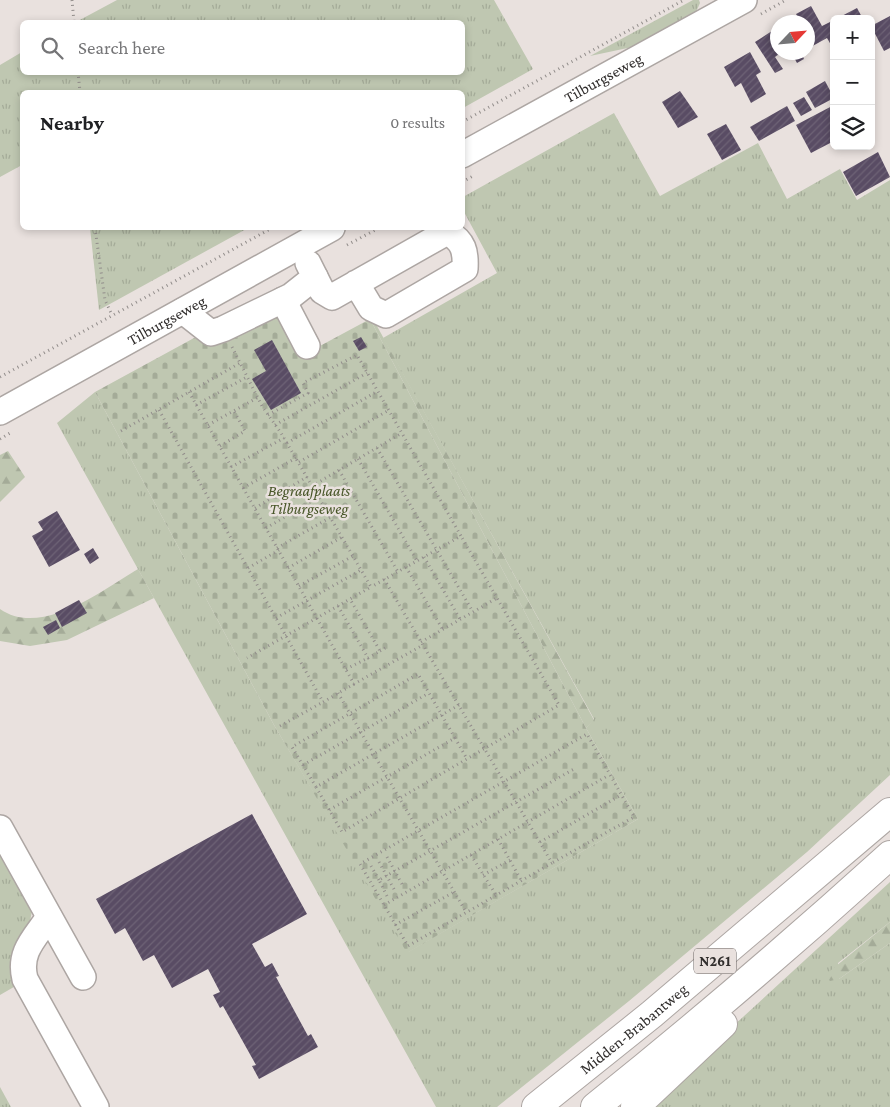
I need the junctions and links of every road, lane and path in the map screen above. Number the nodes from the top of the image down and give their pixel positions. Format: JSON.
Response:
{"nodes":[{"id":1,"x":72,"y":0,"type":"edge"},
{"id":2,"x":684,"y":0,"type":"edge"},
{"id":3,"x":744,"y":0,"type":"edge"},
{"id":4,"x":714,"y":7,"type":"edge"},
{"id":5,"x":74,"y":20,"type":"edge"},
{"id":6,"x":78,"y":75,"type":"edge"},
{"id":7,"x":80,"y":90,"type":"edge"},
{"id":8,"x":465,"y":120,"type":"edge"},
{"id":9,"x":465,"y":153,"type":"edge"},
{"id":10,"x":95,"y":230,"type":"edge"},
{"id":11,"x":268,"y":230,"type":"edge"},
{"id":12,"x":328,"y":230,"type":"edge"},
{"id":13,"x":297,"y":246,"type":"junction"},
{"id":14,"x":315,"y":277,"type":"junction"},
{"id":15,"x":356,"y":283,"type":"dead end"},
{"id":16,"x":283,"y":300,"type":"junction"},
{"id":17,"x":183,"y":311,"type":"junction"},
{"id":18,"x":112,"y":315,"type":"junction"},
{"id":19,"x":223,"y":328,"type":"junction"},
{"id":20,"x":307,"y":346,"type":"dead end"},
{"id":21,"x":240,"y":363,"type":"junction"},
{"id":22,"x":367,"y":373,"type":"junction"},
{"id":23,"x":247,"y":376,"type":"junction"},
{"id":24,"x":0,"y":377,"type":"edge"},
{"id":25,"x":378,"y":391,"type":"junction"},
{"id":26,"x":189,"y":392,"type":"junction"},
{"id":27,"x":257,"y":398,"type":"junction"},
{"id":28,"x":196,"y":405,"type":"junction"},
{"id":29,"x":159,"y":410,"type":"junction"},
{"id":30,"x":389,"y":410,"type":"junction"},
{"id":31,"x":234,"y":411,"type":"junction"},
{"id":32,"x":0,"y":412,"type":"edge"},
{"id":33,"x":268,"y":415,"type":"junction"},
{"id":34,"x":208,"y":425,"type":"junction"},
{"id":35,"x":275,"y":425,"type":"junction"},
{"id":36,"x":121,"y":431,"type":"dead end"},
{"id":37,"x":402,"y":433,"type":"junction"},
{"id":38,"x":284,"y":438,"type":"junction"},
{"id":39,"x":287,"y":443,"type":"junction"},
{"id":40,"x":220,"y":446,"type":"junction"},
{"id":41,"x":377,"y":448,"type":"junction"},
{"id":42,"x":296,"y":458,"type":"junction"},
{"id":43,"x":358,"y":459,"type":"junction"},
{"id":44,"x":298,"y":462,"type":"junction"},
{"id":45,"x":231,"y":467,"type":"junction"},
{"id":46,"x":338,"y":470,"type":"junction"},
{"id":47,"x":307,"y":478,"type":"junction"},
{"id":48,"x":312,"y":486,"type":"junction"},
{"id":49,"x":243,"y":488,"type":"junction"},
{"id":50,"x":319,"y":497,"type":"junction"},
{"id":51,"x":255,"y":508,"type":"junction"},
{"id":52,"x":330,"y":517,"type":"junction"},
{"id":53,"x":266,"y":528,"type":"junction"},
{"id":54,"x":461,"y":536,"type":"junction"},
{"id":55,"x":342,"y":537,"type":"junction"},
{"id":56,"x":278,"y":549,"type":"junction"},
{"id":57,"x":436,"y":550,"type":"junction"},
{"id":58,"x":353,"y":556,"type":"junction"},
{"id":59,"x":424,"y":557,"type":"junction"},
{"id":60,"x":417,"y":560,"type":"junction"},
{"id":61,"x":406,"y":567,"type":"junction"},
{"id":62,"x":248,"y":568,"type":"junction"},
{"id":63,"x":288,"y":568,"type":"junction"},
{"id":64,"x":361,"y":570,"type":"junction"},
{"id":65,"x":398,"y":572,"type":"junction"},
{"id":66,"x":384,"y":579,"type":"junction"},
{"id":67,"x":299,"y":586,"type":"junction"},
{"id":68,"x":371,"y":587,"type":"junction"},
{"id":69,"x":497,"y":598,"type":"junction"},
{"id":70,"x":350,"y":599,"type":"junction"},
{"id":71,"x":307,"y":600,"type":"junction"},
{"id":72,"x":338,"y":606,"type":"junction"},
{"id":73,"x":473,"y":612,"type":"junction"},
{"id":74,"x":276,"y":618,"type":"junction"},
{"id":75,"x":317,"y":618,"type":"junction"},
{"id":76,"x":460,"y":619,"type":"junction"},
{"id":77,"x":442,"y":630,"type":"junction"},
{"id":78,"x":286,"y":636,"type":"junction"},
{"id":79,"x":422,"y":643,"type":"junction"},
{"id":80,"x":387,"y":647,"type":"dead end"},
{"id":81,"x":380,"y":651,"type":"junction"},
{"id":82,"x":247,"y":658,"type":"dead end"},
{"id":83,"x":368,"y":658,"type":"junction"},
{"id":84,"x":346,"y":669,"type":"junction"},
{"id":85,"x":354,"y":684,"type":"junction"},
{"id":86,"x":338,"y":693,"type":"junction"},
{"id":87,"x":429,"y":693,"type":"junction"},
{"id":88,"x":323,"y":702,"type":"junction"},
{"id":89,"x":459,"y":705,"type":"junction"},
{"id":90,"x":349,"y":713,"type":"junction"},
{"id":91,"x":442,"y":715,"type":"junction"},
{"id":92,"x":280,"y":726,"type":"dead end"},
{"id":93,"x":360,"y":732,"type":"junction"},
{"id":94,"x":455,"y":738,"type":"junction"},
{"id":95,"x":484,"y":748,"type":"junction"},
{"id":96,"x":373,"y":754,"type":"junction"},
{"id":97,"x":467,"y":759,"type":"junction"},
{"id":98,"x":303,"y":765,"type":"junction"},
{"id":99,"x":574,"y":769,"type":"dead end"},
{"id":100,"x":609,"y":775,"type":"junction"},
{"id":101,"x":387,"y":777,"type":"junction"},
{"id":102,"x":504,"y":781,"type":"junction"},
{"id":103,"x":316,"y":787,"type":"junction"},
{"id":104,"x":621,"y":795,"type":"junction"},
{"id":105,"x":399,"y":799,"type":"junction"},
{"id":106,"x":516,"y":802,"type":"junction"},
{"id":107,"x":329,"y":810,"type":"junction"},
{"id":108,"x":890,"y":812,"type":"edge"},
{"id":109,"x":528,"y":822,"type":"junction"},
{"id":110,"x":0,"y":828,"type":"edge"},
{"id":111,"x":418,"y":831,"type":"junction"},
{"id":112,"x":498,"y":839,"type":"junction"},
{"id":113,"x":540,"y":842,"type":"junction"},
{"id":114,"x":430,"y":852,"type":"junction"},
{"id":115,"x":890,"y":854,"type":"edge"},
{"id":116,"x":471,"y":855,"type":"junction"},
{"id":117,"x":386,"y":857,"type":"dead end"},
{"id":118,"x":510,"y":860,"type":"junction"},
{"id":119,"x":379,"y":862,"type":"dead end"},
{"id":120,"x":552,"y":862,"type":"junction"},
{"id":121,"x":371,"y":866,"type":"dead end"},
{"id":122,"x":395,"y":871,"type":"junction"},
{"id":123,"x":442,"y":872,"type":"junction"},
{"id":124,"x":483,"y":875,"type":"junction"},
{"id":125,"x":387,"y":876,"type":"junction"},
{"id":126,"x":379,"y":880,"type":"junction"},
{"id":127,"x":522,"y":880,"type":"junction"},
{"id":128,"x":403,"y":886,"type":"dead end"},
{"id":129,"x":395,"y":891,"type":"dead end"},
{"id":130,"x":454,"y":892,"type":"junction"},
{"id":131,"x":496,"y":895,"type":"junction"},
{"id":132,"x":387,"y":896,"type":"dead end"},
{"id":133,"x":384,"y":905,"type":"junction"},
{"id":134,"x":466,"y":912,"type":"junction"},
{"id":135,"x":824,"y":914,"type":"junction"},
{"id":136,"x":50,"y":917,"type":"junction"},
{"id":137,"x":396,"y":925,"type":"junction"},
{"id":138,"x":83,"y":977,"type":"dead end"},
{"id":139,"x":96,"y":1107,"type":"edge"},
{"id":140,"x":536,"y":1107,"type":"edge"},
{"id":141,"x":595,"y":1107,"type":"edge"},
{"id":142,"x":635,"y":1107,"type":"edge"}],
"edges":[{"from":1,"to":5,"type":"path"},
{"from":2,"to":8,"type":"path","name":"Tilburgseweg"},
{"from":3,"to":4,"type":"street","name":"Tilburgseweg"},
{"from":4,"to":9,"type":"street","name":"Tilburgseweg"},
{"from":6,"to":7,"type":"path"},
{"from":10,"to":18,"type":"path"},
{"from":11,"to":18,"type":"path","name":"Tilburgseweg"},
{"from":12,"to":13,"type":"street","name":"Tilburgseweg"},
{"from":13,"to":14,"type":"street"},
{"from":13,"to":17,"type":"street","name":"Tilburgseweg"},
{"from":14,"to":15,"type":"street"},
{"from":14,"to":16,"type":"street"},
{"from":16,"to":19,"type":"street"},
{"from":16,"to":20,"type":"street"},
{"from":17,"to":19,"type":"street"},
{"from":17,"to":32,"type":"street","name":"Tilburgseweg"},
{"from":18,"to":24,"type":"path","name":"Tilburgseweg"},
{"from":19,"to":21,"type":"path"},
{"from":21,"to":23,"type":"path"},
{"from":21,"to":26,"type":"path"},
{"from":22,"to":25,"type":"path"},
{"from":22,"to":33,"type":"path"},
{"from":22,"to":35,"type":"path"},
{"from":23,"to":27,"type":"path"},
{"from":23,"to":28,"type":"path"},
{"from":25,"to":30,"type":"path"},
{"from":25,"to":39,"type":"path"},
{"from":26,"to":28,"type":"path"},
{"from":26,"to":29,"type":"path"},
{"from":27,"to":31,"type":"path"},
{"from":27,"to":33,"type":"path"},
{"from":28,"to":34,"type":"path"},
{"from":29,"to":36,"type":"path"},
{"from":29,"to":62,"type":"path"},
{"from":30,"to":37,"type":"path"},
{"from":30,"to":44,"type":"path"},
{"from":31,"to":34,"type":"path"},
{"from":31,"to":40,"type":"path"},
{"from":33,"to":35,"type":"path"},
{"from":34,"to":40,"type":"path"},
{"from":35,"to":38,"type":"path"},
{"from":37,"to":41,"type":"path"},
{"from":37,"to":54,"type":"path"},
{"from":38,"to":39,"type":"path"},
{"from":38,"to":45,"type":"path"},
{"from":39,"to":42,"type":"path"},
{"from":40,"to":45,"type":"path"},
{"from":41,"to":43,"type":"path"},
{"from":41,"to":57,"type":"path"},
{"from":42,"to":44,"type":"path"},
{"from":42,"to":49,"type":"path"},
{"from":43,"to":46,"type":"path"},
{"from":43,"to":60,"type":"path"},
{"from":44,"to":47,"type":"path"},
{"from":45,"to":49,"type":"path"},
{"from":46,"to":48,"type":"path"},
{"from":46,"to":65,"type":"path"},
{"from":47,"to":48,"type":"path"},
{"from":47,"to":51,"type":"path"},
{"from":48,"to":50,"type":"path"},
{"from":49,"to":51,"type":"path"},
{"from":50,"to":52,"type":"path"},
{"from":50,"to":53,"type":"path"},
{"from":51,"to":53,"type":"path"},
{"from":52,"to":55,"type":"path"},
{"from":52,"to":56,"type":"path"},
{"from":53,"to":56,"type":"path"},
{"from":54,"to":57,"type":"path"},
{"from":54,"to":69,"type":"path"},
{"from":55,"to":58,"type":"path"},
{"from":55,"to":63,"type":"path"},
{"from":56,"to":62,"type":"path"},
{"from":56,"to":63,"type":"path"},
{"from":57,"to":59,"type":"path"},
{"from":57,"to":73,"type":"path"},
{"from":58,"to":64,"type":"path"},
{"from":58,"to":67,"type":"path"},
{"from":59,"to":60,"type":"path"},
{"from":59,"to":76,"type":"path"},
{"from":60,"to":61,"type":"path"},
{"from":61,"to":65,"type":"path"},
{"from":61,"to":77,"type":"path"},
{"from":62,"to":74,"type":"path"},
{"from":63,"to":67,"type":"path"},
{"from":64,"to":68,"type":"path"},
{"from":64,"to":71,"type":"path"},
{"from":65,"to":66,"type":"path"},
{"from":66,"to":68,"type":"path"},
{"from":66,"to":79,"type":"path"},
{"from":67,"to":71,"type":"path"},
{"from":68,"to":70,"type":"path"},
{"from":69,"to":73,"type":"path"},
{"from":69,"to":95,"type":"path"},
{"from":70,"to":72,"type":"path"},
{"from":70,"to":81,"type":"path"},
{"from":71,"to":74,"type":"path"},
{"from":71,"to":75,"type":"path"},
{"from":72,"to":75,"type":"path"},
{"from":72,"to":83,"type":"path"},
{"from":73,"to":76,"type":"path"},
{"from":74,"to":78,"type":"path"},
{"from":75,"to":78,"type":"path"},
{"from":75,"to":84,"type":"path"},
{"from":76,"to":77,"type":"path"},
{"from":77,"to":79,"type":"path"},
{"from":78,"to":82,"type":"path"},
{"from":78,"to":88,"type":"path"},
{"from":79,"to":85,"type":"path"},
{"from":79,"to":89,"type":"path"},
{"from":80,"to":81,"type":"path"},
{"from":81,"to":83,"type":"path"},
{"from":83,"to":84,"type":"path"},
{"from":84,"to":85,"type":"path"},
{"from":85,"to":86,"type":"path"},
{"from":86,"to":88,"type":"path"},
{"from":86,"to":90,"type":"path"},
{"from":87,"to":90,"type":"path"},
{"from":87,"to":91,"type":"path"},
{"from":87,"to":93,"type":"path"},
{"from":88,"to":92,"type":"path"},
{"from":89,"to":91,"type":"path"},
{"from":89,"to":95,"type":"path"},
{"from":90,"to":93,"type":"path"},
{"from":90,"to":98,"type":"path"},
{"from":91,"to":94,"type":"path"},
{"from":91,"to":96,"type":"path"},
{"from":93,"to":96,"type":"path"},
{"from":93,"to":98,"type":"path"},
{"from":94,"to":97,"type":"path"},
{"from":94,"to":101,"type":"path"},
{"from":95,"to":97,"type":"path"},
{"from":95,"to":102,"type":"path"},
{"from":96,"to":101,"type":"path"},
{"from":96,"to":103,"type":"path"},
{"from":97,"to":105,"type":"path"},
{"from":98,"to":103,"type":"path"},
{"from":99,"to":106,"type":"path"},
{"from":100,"to":102,"type":"path"},
{"from":100,"to":104,"type":"path"},
{"from":100,"to":109,"type":"path"},
{"from":101,"to":105,"type":"path"},
{"from":101,"to":107,"type":"path"},
{"from":102,"to":106,"type":"path"},
{"from":102,"to":111,"type":"path"},
{"from":103,"to":107,"type":"path"},
{"from":104,"to":113,"type":"path"},
{"from":104,"to":120,"type":"path"},
{"from":105,"to":107,"type":"path"},
{"from":105,"to":111,"type":"path"},
{"from":106,"to":109,"type":"path"},
{"from":106,"to":114,"type":"path"},
{"from":108,"to":140,"type":"highway","name":"Midden-Brabantweg","number":"N261"},
{"from":109,"to":112,"type":"path"},
{"from":109,"to":113,"type":"path"},
{"from":110,"to":136,"type":"street"},
{"from":111,"to":114,"type":"path"},
{"from":111,"to":133,"type":"path"},
{"from":112,"to":116,"type":"path"},
{"from":112,"to":118,"type":"path"},
{"from":113,"to":120,"type":"path"},
{"from":114,"to":122,"type":"path"},
{"from":114,"to":123,"type":"path"},
{"from":115,"to":135,"type":"highway","number":"N261"},
{"from":116,"to":123,"type":"path"},
{"from":116,"to":124,"type":"path"},
{"from":117,"to":122,"type":"path"},
{"from":118,"to":124,"type":"path"},
{"from":118,"to":127,"type":"path"},
{"from":119,"to":125,"type":"path"},
{"from":120,"to":127,"type":"path"},
{"from":121,"to":126,"type":"path"},
{"from":122,"to":125,"type":"path"},
{"from":122,"to":128,"type":"path"},
{"from":123,"to":130,"type":"path"},
{"from":123,"to":133,"type":"path"},
{"from":124,"to":131,"type":"path"},
{"from":125,"to":126,"type":"path"},
{"from":125,"to":129,"type":"path"},
{"from":126,"to":132,"type":"path"},
{"from":127,"to":131,"type":"path"},
{"from":130,"to":134,"type":"path"},
{"from":130,"to":137,"type":"path"},
{"from":131,"to":134,"type":"path"},
{"from":133,"to":137,"type":"path"},
{"from":134,"to":137,"type":"path"},
{"from":135,"to":141,"type":"highway","number":"N261"},
{"from":135,"to":142,"type":"highway","number":"N261"},
{"from":136,"to":138,"type":"street"},
{"from":136,"to":139,"type":"street"}]}
